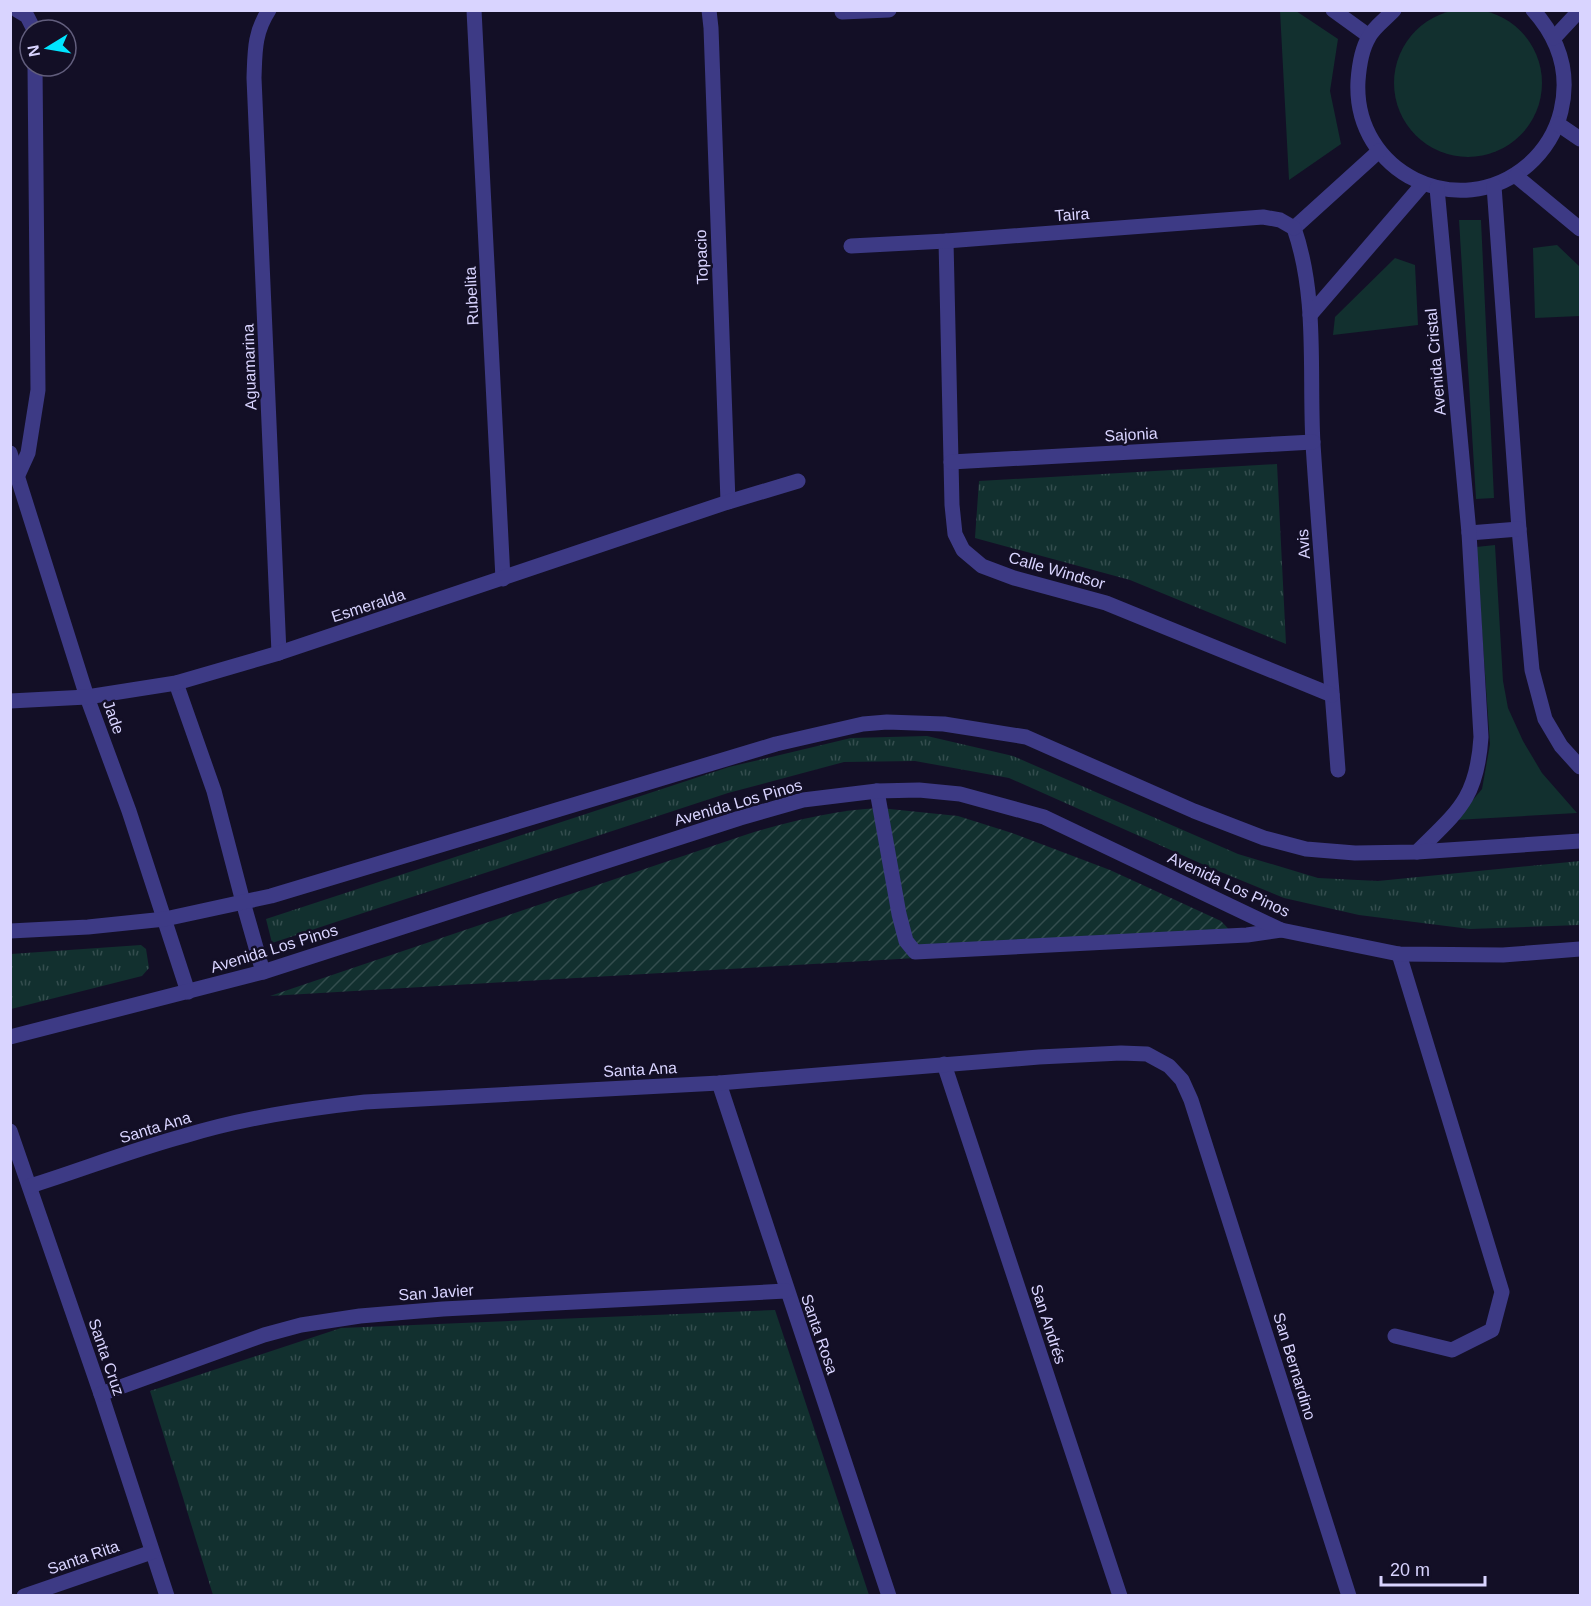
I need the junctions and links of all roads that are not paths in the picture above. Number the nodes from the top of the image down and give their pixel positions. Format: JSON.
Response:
{"nodes":[{"id":1,"x":269,"y":10,"type":"edge"},
{"id":2,"x":474,"y":10,"type":"edge"},
{"id":3,"x":709,"y":10,"type":"edge"},
{"id":4,"x":889,"y":10,"type":"edge"},
{"id":5,"x":1333,"y":10,"type":"edge"},
{"id":6,"x":1394,"y":10,"type":"edge"},
{"id":7,"x":1533,"y":10,"type":"edge"},
{"id":8,"x":1580,"y":10,"type":"edge"},
{"id":9,"x":842,"y":12,"type":"edge"},
{"id":10,"x":1369,"y":36,"type":"junction"},
{"id":11,"x":1554,"y":38,"type":"junction"},
{"id":12,"x":35,"y":78,"type":"edge"},
{"id":13,"x":1558,"y":124,"type":"junction"},
{"id":14,"x":1581,"y":139,"type":"edge"},
{"id":15,"x":1379,"y":151,"type":"junction"},
{"id":16,"x":1516,"y":176,"type":"junction"},
{"id":17,"x":1430,"y":186,"type":"junction"},
{"id":18,"x":1494,"y":186,"type":"junction"},
{"id":19,"x":1294,"y":228,"type":"junction"},
{"id":20,"x":1581,"y":229,"type":"edge"},
{"id":21,"x":946,"y":241,"type":"junction"},
{"id":22,"x":851,"y":246,"type":"dead end"},
{"id":23,"x":1310,"y":315,"type":"junction"},
{"id":24,"x":1313,"y":442,"type":"junction"},
{"id":25,"x":10,"y":453,"type":"edge"},
{"id":26,"x":951,"y":462,"type":"junction"},
{"id":27,"x":18,"y":475,"type":"junction"},
{"id":28,"x":798,"y":481,"type":"dead end"},
{"id":29,"x":728,"y":502,"type":"junction"},
{"id":30,"x":1519,"y":529,"type":"junction"},
{"id":31,"x":1469,"y":533,"type":"junction"},
{"id":32,"x":503,"y":579,"type":"junction"},
{"id":33,"x":279,"y":653,"type":"junction"},
{"id":34,"x":176,"y":683,"type":"junction"},
{"id":35,"x":1332,"y":695,"type":"junction"},
{"id":36,"x":87,"y":697,"type":"junction"},
{"id":37,"x":10,"y":701,"type":"edge"},
{"id":38,"x":1581,"y":767,"type":"edge"},
{"id":39,"x":1338,"y":770,"type":"dead end"},
{"id":40,"x":877,"y":790,"type":"junction"},
{"id":41,"x":1581,"y":841,"type":"edge"},
{"id":42,"x":1417,"y":852,"type":"junction"},
{"id":43,"x":243,"y":902,"type":"junction"},
{"id":44,"x":165,"y":919,"type":"junction"},
{"id":45,"x":1281,"y":930,"type":"junction"},
{"id":46,"x":10,"y":931,"type":"edge"},
{"id":47,"x":1581,"y":949,"type":"edge"},
{"id":48,"x":1399,"y":954,"type":"junction"},
{"id":49,"x":263,"y":972,"type":"junction"},
{"id":50,"x":188,"y":992,"type":"junction"},
{"id":51,"x":10,"y":1037,"type":"edge"},
{"id":52,"x":944,"y":1064,"type":"junction"},
{"id":53,"x":718,"y":1083,"type":"junction"},
{"id":54,"x":10,"y":1131,"type":"edge"},
{"id":55,"x":1208,"y":1147,"type":"joint"},
{"id":56,"x":30,"y":1186,"type":"junction"},
{"id":57,"x":786,"y":1291,"type":"junction"},
{"id":58,"x":1395,"y":1336,"type":"dead end"},
{"id":59,"x":101,"y":1395,"type":"junction"},
{"id":60,"x":153,"y":1552,"type":"junction"},
{"id":61,"x":24,"y":1596,"type":"edge"},
{"id":62,"x":167,"y":1596,"type":"edge"},
{"id":63,"x":889,"y":1596,"type":"edge"},
{"id":64,"x":1120,"y":1596,"type":"edge"},
{"id":65,"x":1349,"y":1596,"type":"edge"}],
"edges":[{"from":1,"to":33,"type":"street","name":"Aguamarina"},
{"from":2,"to":32,"type":"street","name":"Rubelita"},
{"from":3,"to":29,"type":"street","name":"Topacio"},
{"from":4,"to":9,"type":"street"},
{"from":5,"to":10,"type":"street"},
{"from":6,"to":10,"type":"street"},
{"from":7,"to":11,"type":"street"},
{"from":8,"to":11,"type":"street"},
{"from":10,"to":15,"type":"street"},
{"from":11,"to":13,"type":"street"},
{"from":12,"to":27,"type":"street"},
{"from":13,"to":14,"type":"street"},
{"from":13,"to":16,"type":"street"},
{"from":15,"to":17,"type":"street"},
{"from":15,"to":19,"type":"street"},
{"from":16,"to":18,"type":"street"},
{"from":16,"to":20,"type":"street"},
{"from":17,"to":18,"type":"street"},
{"from":17,"to":23,"type":"street"},
{"from":17,"to":31,"type":"street","name":"Avenida Cristal"},
{"from":18,"to":30,"type":"street"},
{"from":19,"to":21,"type":"street","name":"Taira"},
{"from":19,"to":23,"type":"street","name":"Avis"},
{"from":21,"to":22,"type":"street","name":"Taira"},
{"from":21,"to":26,"type":"street","name":"Calle Windsor"},
{"from":23,"to":24,"type":"street","name":"Avis"},
{"from":24,"to":26,"type":"street","name":"Sajonia"},
{"from":24,"to":35,"type":"street","name":"Avis"},
{"from":25,"to":27,"type":"street","name":"Jade"},
{"from":26,"to":35,"type":"street","name":"Calle Windsor"},
{"from":27,"to":36,"type":"street","name":"Jade"},
{"from":28,"to":29,"type":"street","name":"Esmeralda"},
{"from":29,"to":32,"type":"street","name":"Esmeralda"},
{"from":30,"to":31,"type":"street"},
{"from":30,"to":38,"type":"street"},
{"from":31,"to":42,"type":"street","name":"Avenida Cristal"},
{"from":32,"to":33,"type":"street","name":"Esmeralda"},
{"from":33,"to":34,"type":"street","name":"Esmeralda"},
{"from":34,"to":36,"type":"street","name":"Esmeralda"},
{"from":34,"to":43,"type":"street"},
{"from":35,"to":39,"type":"street","name":"Avis"},
{"from":36,"to":37,"type":"street","name":"Esmeralda"},
{"from":36,"to":44,"type":"street","name":"Jade"},
{"from":40,"to":45,"type":"street","name":"Avenida Los Pinos"},
{"from":40,"to":45,"type":"street"},
{"from":40,"to":49,"type":"street","name":"Avenida Los Pinos"},
{"from":41,"to":42,"type":"street"},
{"from":42,"to":43,"type":"street"},
{"from":43,"to":44,"type":"street"},
{"from":43,"to":49,"type":"street"},
{"from":44,"to":46,"type":"street"},
{"from":44,"to":50,"type":"street","name":"Jade"},
{"from":45,"to":48,"type":"street","name":"Avenida Los Pinos"},
{"from":47,"to":48,"type":"street","name":"Avenida Los Pinos"},
{"from":48,"to":58,"type":"street"},
{"from":49,"to":50,"type":"street","name":"Avenida Los Pinos"},
{"from":50,"to":51,"type":"street","name":"Avenida Los Pinos"},
{"from":52,"to":53,"type":"street","name":"Santa Ana"},
{"from":52,"to":55,"type":"street","name":"Santa Ana"},
{"from":52,"to":64,"type":"street","name":"San Andrés"},
{"from":53,"to":56,"type":"street","name":"Santa Ana"},
{"from":53,"to":57,"type":"street","name":"Santa Rosa"},
{"from":54,"to":56,"type":"street","name":"Santa Cruz"},
{"from":55,"to":65,"type":"street","name":"San Bernardino"},
{"from":56,"to":59,"type":"street","name":"Santa Cruz"},
{"from":57,"to":59,"type":"street","name":"San Javier"},
{"from":57,"to":63,"type":"street","name":"Santa Rosa"},
{"from":59,"to":60,"type":"street","name":"Santa Cruz"},
{"from":60,"to":61,"type":"street","name":"Santa Rita"},
{"from":60,"to":62,"type":"street","name":"Santa Cruz"}]}
